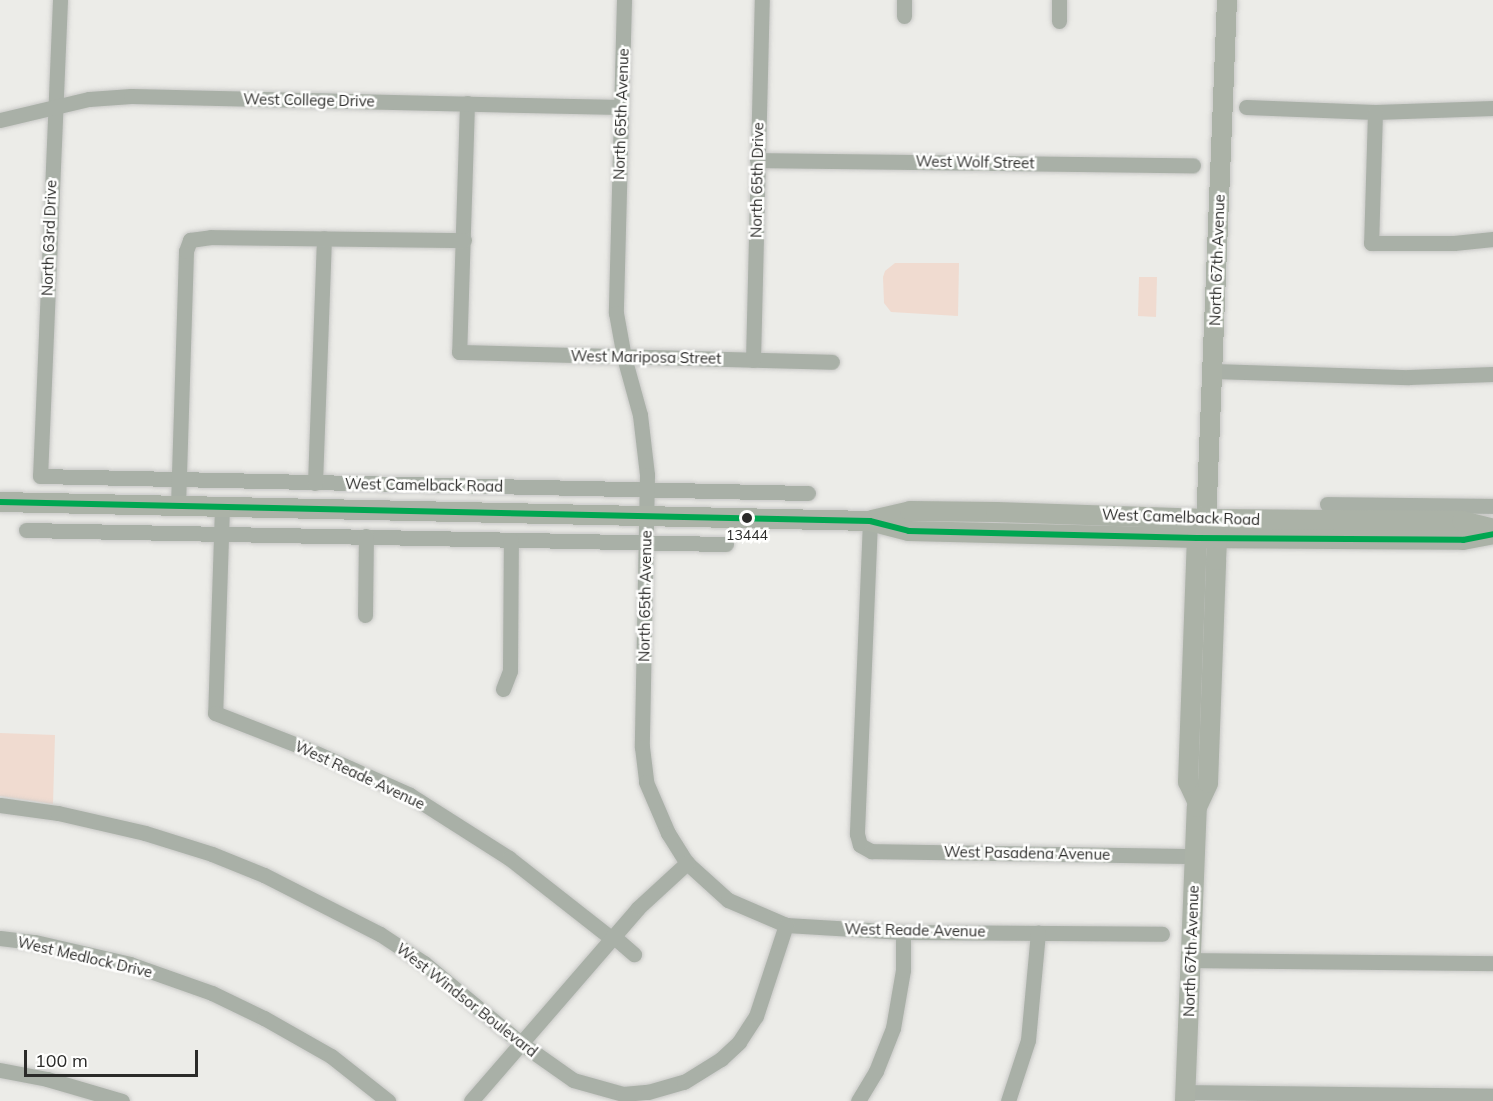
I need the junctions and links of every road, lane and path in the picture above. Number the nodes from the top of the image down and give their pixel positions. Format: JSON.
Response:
{"nodes":[{"id":1,"x":60,"y":0,"type":"edge"},
{"id":2,"x":624,"y":0,"type":"edge"},
{"id":3,"x":762,"y":0,"type":"edge"},
{"id":4,"x":1059,"y":0,"type":"edge"},
{"id":5,"x":1227,"y":0,"type":"edge"},
{"id":6,"x":1059,"y":21,"type":"dead end"},
{"id":7,"x":467,"y":104,"type":"junction"},
{"id":8,"x":621,"y":106,"type":"junction"},
{"id":9,"x":55,"y":107,"type":"junction"},
{"id":10,"x":1246,"y":107,"type":"dead end"},
{"id":11,"x":1493,"y":108,"type":"edge"},
{"id":12,"x":1375,"y":112,"type":"junction"},
{"id":13,"x":0,"y":120,"type":"edge"},
{"id":14,"x":757,"y":160,"type":"junction"},
{"id":15,"x":1192,"y":165,"type":"dead end"},
{"id":16,"x":324,"y":238,"type":"junction"},
{"id":17,"x":1493,"y":239,"type":"edge"},
{"id":18,"x":464,"y":240,"type":"junction"},
{"id":19,"x":624,"y":357,"type":"junction"},
{"id":20,"x":753,"y":360,"type":"junction"},
{"id":21,"x":832,"y":362,"type":"dead end"},
{"id":22,"x":1213,"y":371,"type":"junction"},
{"id":23,"x":1493,"y":374,"type":"edge"},
{"id":24,"x":40,"y":476,"type":"joint"},
{"id":25,"x":178,"y":480,"type":"junction"},
{"id":26,"x":315,"y":483,"type":"junction"},
{"id":27,"x":647,"y":489,"type":"junction"},
{"id":28,"x":808,"y":493,"type":"dead end"},
{"id":29,"x":0,"y":502,"type":"edge"},
{"id":30,"x":1327,"y":504,"type":"dead end"},
{"id":31,"x":178,"y":506,"type":"junction"},
{"id":32,"x":1493,"y":506,"type":"edge"},
{"id":33,"x":222,"y":507,"type":"junction"},
{"id":34,"x":647,"y":516,"type":"junction"},
{"id":35,"x":1207,"y":519,"type":"junction"},
{"id":36,"x":870,"y":521,"type":"junction"},
{"id":37,"x":1493,"y":529,"type":"edge"},
{"id":38,"x":26,"y":530,"type":"dead end"},
{"id":39,"x":222,"y":534,"type":"junction"},
{"id":40,"x":1493,"y":534,"type":"edge"},
{"id":41,"x":366,"y":536,"type":"junction"},
{"id":42,"x":1197,"y":538,"type":"junction"},
{"id":43,"x":1217,"y":538,"type":"junction"},
{"id":44,"x":511,"y":540,"type":"junction"},
{"id":45,"x":646,"y":542,"type":"junction"},
{"id":46,"x":726,"y":544,"type":"dead end"},
{"id":47,"x":365,"y":615,"type":"dead end"},
{"id":48,"x":503,"y":689,"type":"dead end"},
{"id":49,"x":1197,"y":801,"type":"junction"},
{"id":50,"x":0,"y":805,"type":"edge"},
{"id":51,"x":1195,"y":856,"type":"junction"},
{"id":52,"x":687,"y":863,"type":"junction"},
{"id":53,"x":786,"y":925,"type":"junction"},
{"id":54,"x":903,"y":932,"type":"junction"},
{"id":55,"x":1038,"y":932,"type":"junction"},
{"id":56,"x":1162,"y":934,"type":"dead end"},
{"id":57,"x":612,"y":937,"type":"junction"},
{"id":58,"x":0,"y":938,"type":"edge"},
{"id":59,"x":634,"y":954,"type":"dead end"},
{"id":60,"x":1191,"y":960,"type":"junction"},
{"id":61,"x":1493,"y":963,"type":"edge"},
{"id":62,"x":522,"y":1044,"type":"junction"},
{"id":63,"x":0,"y":1070,"type":"edge"},
{"id":64,"x":1493,"y":1096,"type":"edge"},
{"id":65,"x":1185,"y":1097,"type":"edge"},
{"id":66,"x":122,"y":1101,"type":"edge"},
{"id":67,"x":388,"y":1101,"type":"edge"},
{"id":68,"x":471,"y":1101,"type":"edge"},
{"id":69,"x":858,"y":1101,"type":"edge"},
{"id":70,"x":1008,"y":1101,"type":"edge"}],
"edges":[{"from":1,"to":9,"type":"street","name":"North 63rd Drive"},
{"from":2,"to":8,"type":"street","name":"North 65th Avenue"},
{"from":3,"to":14,"type":"street","name":"North 65th Drive"},
{"from":4,"to":6,"type":"street"},
{"from":5,"to":22,"type":"main road","name":"North 67th Avenue"},
{"from":7,"to":8,"type":"street","name":"West College Drive"},
{"from":7,"to":9,"type":"street","name":"West College Drive"},
{"from":7,"to":18,"type":"street"},
{"from":8,"to":19,"type":"street","name":"North 65th Avenue"},
{"from":9,"to":13,"type":"street","name":"West College Drive"},
{"from":9,"to":24,"type":"street","name":"North 63rd Drive"},
{"from":10,"to":12,"type":"street"},
{"from":11,"to":12,"type":"street"},
{"from":12,"to":17,"type":"street"},
{"from":14,"to":15,"type":"street","name":"West Wolf Street"},
{"from":14,"to":20,"type":"street","name":"North 65th Drive"},
{"from":16,"to":18,"type":"street"},
{"from":16,"to":25,"type":"street"},
{"from":16,"to":26,"type":"street"},
{"from":18,"to":19,"type":"street","name":"West Mariposa Street"},
{"from":19,"to":20,"type":"street","name":"West Mariposa Street"},
{"from":19,"to":27,"type":"street","name":"North 65th Avenue"},
{"from":20,"to":21,"type":"street","name":"West Mariposa Street"},
{"from":22,"to":23,"type":"street"},
{"from":22,"to":35,"type":"main road","name":"North 67th Avenue"},
{"from":24,"to":25,"type":"street","name":"West Camelback Road"},
{"from":25,"to":26,"type":"street","name":"West Camelback Road"},
{"from":25,"to":31,"type":"street"},
{"from":26,"to":27,"type":"street","name":"West Camelback Road"},
{"from":27,"to":28,"type":"street","name":"West Camelback Road"},
{"from":27,"to":34,"type":"street","name":"North 65th Avenue"},
{"from":29,"to":31,"type":"main road","name":"West Camelback Road"},
{"from":30,"to":32,"type":"street"},
{"from":31,"to":33,"type":"main road","name":"West Camelback Road"},
{"from":33,"to":34,"type":"main road","name":"West Camelback Road"},
{"from":33,"to":39,"type":"street"},
{"from":34,"to":36,"type":"main road","name":"West Camelback Road"},
{"from":34,"to":45,"type":"street","name":"North 65th Avenue"},
{"from":35,"to":36,"type":"main road","name":"West Camelback Road"},
{"from":35,"to":37,"type":"main road","name":"West Camelback Road"},
{"from":35,"to":42,"type":"main road","name":"North 67th Avenue"},
{"from":35,"to":43,"type":"main road","name":"North 67th Avenue"},
{"from":36,"to":42,"type":"main road","name":"West Camelback Road"},
{"from":36,"to":51,"type":"street","name":"West Pasadena Avenue"},
{"from":38,"to":39,"type":"street"},
{"from":39,"to":41,"type":"street"},
{"from":39,"to":57,"type":"street","name":"West Reade Avenue"},
{"from":40,"to":43,"type":"main road","name":"West Camelback Road"},
{"from":41,"to":44,"type":"street"},
{"from":41,"to":47,"type":"street"},
{"from":42,"to":43,"type":"main road","name":"West Camelback Road"},
{"from":42,"to":49,"type":"main road","name":"North 67th Avenue"},
{"from":43,"to":49,"type":"main road","name":"North 67th Avenue"},
{"from":44,"to":45,"type":"street"},
{"from":44,"to":48,"type":"street"},
{"from":45,"to":46,"type":"street"},
{"from":45,"to":52,"type":"street","name":"North 65th Avenue"},
{"from":49,"to":51,"type":"main road","name":"North 67th Avenue"},
{"from":50,"to":62,"type":"street","name":"West Windsor Boulevard"},
{"from":51,"to":60,"type":"main road","name":"North 67th Avenue"},
{"from":52,"to":53,"type":"street","name":"West Reade Avenue"},
{"from":52,"to":57,"type":"street"},
{"from":53,"to":54,"type":"street","name":"West Reade Avenue"},
{"from":53,"to":62,"type":"street","name":"West Windsor Boulevard"},
{"from":54,"to":55,"type":"street","name":"West Reade Avenue"},
{"from":54,"to":69,"type":"street"},
{"from":55,"to":56,"type":"street","name":"West Reade Avenue"},
{"from":55,"to":70,"type":"street"},
{"from":57,"to":59,"type":"street","name":"West Reade Avenue"},
{"from":57,"to":62,"type":"street"},
{"from":58,"to":67,"type":"street","name":"West Medlock Drive"},
{"from":60,"to":61,"type":"street"},
{"from":60,"to":65,"type":"main road","name":"North 67th Avenue"},
{"from":62,"to":68,"type":"street"},
{"from":63,"to":66,"type":"street"},
{"from":64,"to":65,"type":"street"}]}
